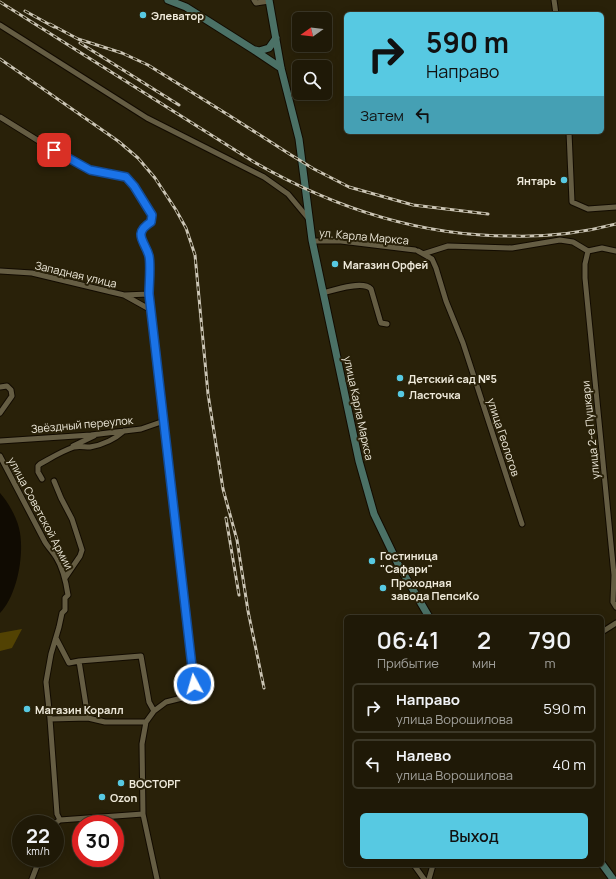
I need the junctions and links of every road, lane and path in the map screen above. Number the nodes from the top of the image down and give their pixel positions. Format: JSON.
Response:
{"nodes":[{"id":1,"x":168,"y":0,"type":"edge"},
{"id":2,"x":254,"y":0,"type":"edge"},
{"id":3,"x":554,"y":0,"type":"edge"},
{"id":4,"x":269,"y":1,"type":"edge"},
{"id":5,"x":556,"y":12,"type":"edge"},
{"id":6,"x":0,"y":25,"type":"edge"},
{"id":7,"x":276,"y":38,"type":"junction"},
{"id":8,"x":254,"y":50,"type":"junction"},
{"id":9,"x":281,"y":68,"type":"junction"},
{"id":10,"x":0,"y":117,"type":"edge"},
{"id":11,"x":569,"y":134,"type":"edge"},
{"id":12,"x":616,"y":208,"type":"edge"},
{"id":13,"x":308,"y":218,"type":"junction"},
{"id":14,"x":312,"y":242,"type":"junction"},
{"id":15,"x":588,"y":251,"type":"junction"},
{"id":16,"x":616,"y":251,"type":"edge"},
{"id":17,"x":418,"y":252,"type":"junction"},
{"id":18,"x":0,"y":271,"type":"edge"},
{"id":19,"x":323,"y":293,"type":"junction"},
{"id":20,"x":149,"y":294,"type":"junction"},
{"id":21,"x":124,"y":295,"type":"junction"},
{"id":22,"x":151,"y":310,"type":"junction"},
{"id":23,"x":387,"y":324,"type":"dead end"},
{"id":24,"x":0,"y":387,"type":"edge"},
{"id":25,"x":0,"y":413,"type":"edge"},
{"id":26,"x":164,"y":421,"type":"junction"},
{"id":27,"x":125,"y":431,"type":"junction"},
{"id":28,"x":96,"y":434,"type":"junction"},
{"id":29,"x":0,"y":440,"type":"edge"},
{"id":30,"x":71,"y":449,"type":"junction"},
{"id":31,"x":0,"y":456,"type":"edge"},
{"id":32,"x":42,"y":479,"type":"dead end"},
{"id":33,"x":54,"y":480,"type":"dead end"},
{"id":34,"x":522,"y":524,"type":"dead end"},
{"id":35,"x":65,"y":578,"type":"junction"},
{"id":36,"x":615,"y":603,"type":"edge"},
{"id":37,"x":428,"y":615,"type":"edge"},
{"id":38,"x":616,"y":623,"type":"edge"},
{"id":39,"x":604,"y":631,"type":"edge"},
{"id":40,"x":56,"y":638,"type":"junction"},
{"id":41,"x":79,"y":661,"type":"junction"},
{"id":42,"x":154,"y":710,"type":"junction"},
{"id":43,"x":88,"y":718,"type":"junction"},
{"id":44,"x":50,"y":719,"type":"junction"},
{"id":45,"x":146,"y":722,"type":"junction"},
{"id":46,"x":143,"y":814,"type":"junction"},
{"id":47,"x":58,"y":815,"type":"edge"},
{"id":48,"x":64,"y":820,"type":"edge"},
{"id":49,"x":37,"y":867,"type":"edge"},
{"id":50,"x":415,"y":867,"type":"edge"},
{"id":51,"x":432,"y":867,"type":"edge"},
{"id":52,"x":604,"y":867,"type":"edge"},
{"id":53,"x":32,"y":879,"type":"edge"},
{"id":54,"x":157,"y":879,"type":"edge"},
{"id":55,"x":424,"y":879,"type":"edge"},
{"id":56,"x":429,"y":879,"type":"edge"},
{"id":57,"x":613,"y":879,"type":"edge"}],
"edges":[{"from":1,"to":8,"type":"main road"},
{"from":2,"to":4,"type":"street"},
{"from":3,"to":5,"type":"street"},
{"from":4,"to":7,"type":"main road","name":"улица Карла Маркса"},
{"from":6,"to":13,"type":"street"},
{"from":7,"to":8,"type":"main road"},
{"from":7,"to":9,"type":"main road","name":"улица Карла Маркса"},
{"from":8,"to":9,"type":"main road"},
{"from":9,"to":13,"type":"main road","name":"улица Карла Маркса"},
{"from":10,"to":20,"type":"street"},
{"from":11,"to":12,"type":"street"},
{"from":13,"to":14,"type":"main road","name":"улица Карла Маркса"},
{"from":14,"to":17,"type":"street","name":"ул. Карла Маркса"},
{"from":14,"to":19,"type":"main road","name":"улица Карла Маркса"},
{"from":15,"to":16,"type":"street"},
{"from":15,"to":17,"type":"street"},
{"from":15,"to":36,"type":"street","name":"улица 2-е Пушкари"},
{"from":17,"to":34,"type":"street","name":"улица Геологов"},
{"from":18,"to":21,"type":"street","name":"Западная улица"},
{"from":19,"to":23,"type":"street"},
{"from":19,"to":37,"type":"main road","name":"улица Карла Маркса"},
{"from":20,"to":21,"type":"street"},
{"from":20,"to":22,"type":"street"},
{"from":21,"to":22,"type":"street"},
{"from":22,"to":26,"type":"street"},
{"from":24,"to":25,"type":"street"},
{"from":26,"to":27,"type":"street","name":"Звёздный переулок"},
{"from":26,"to":42,"type":"street"},
{"from":27,"to":28,"type":"street","name":"Звёздный переулок"},
{"from":27,"to":30,"type":"street"},
{"from":28,"to":29,"type":"street","name":"Звёздный переулок"},
{"from":28,"to":30,"type":"street"},
{"from":30,"to":32,"type":"street"},
{"from":31,"to":35,"type":"street","name":"улица Советской Армии"},
{"from":33,"to":35,"type":"street","name":"улица Советской Армии"},
{"from":35,"to":40,"type":"street","name":"улица Советской Армии"},
{"from":38,"to":39,"type":"street"},
{"from":40,"to":41,"type":"street"},
{"from":40,"to":44,"type":"street","name":"улица Советской Армии"},
{"from":41,"to":42,"type":"street"},
{"from":41,"to":43,"type":"street"},
{"from":42,"to":45,"type":"street"},
{"from":43,"to":44,"type":"street"},
{"from":43,"to":45,"type":"street"},
{"from":44,"to":47,"type":"street","name":"улица Советской Армии"},
{"from":45,"to":46,"type":"street"},
{"from":46,"to":48,"type":"street"},
{"from":46,"to":54,"type":"street"},
{"from":49,"to":53,"type":"street"},
{"from":50,"to":55,"type":"street"},
{"from":51,"to":56,"type":"street"},
{"from":52,"to":57,"type":"main road"}]}
